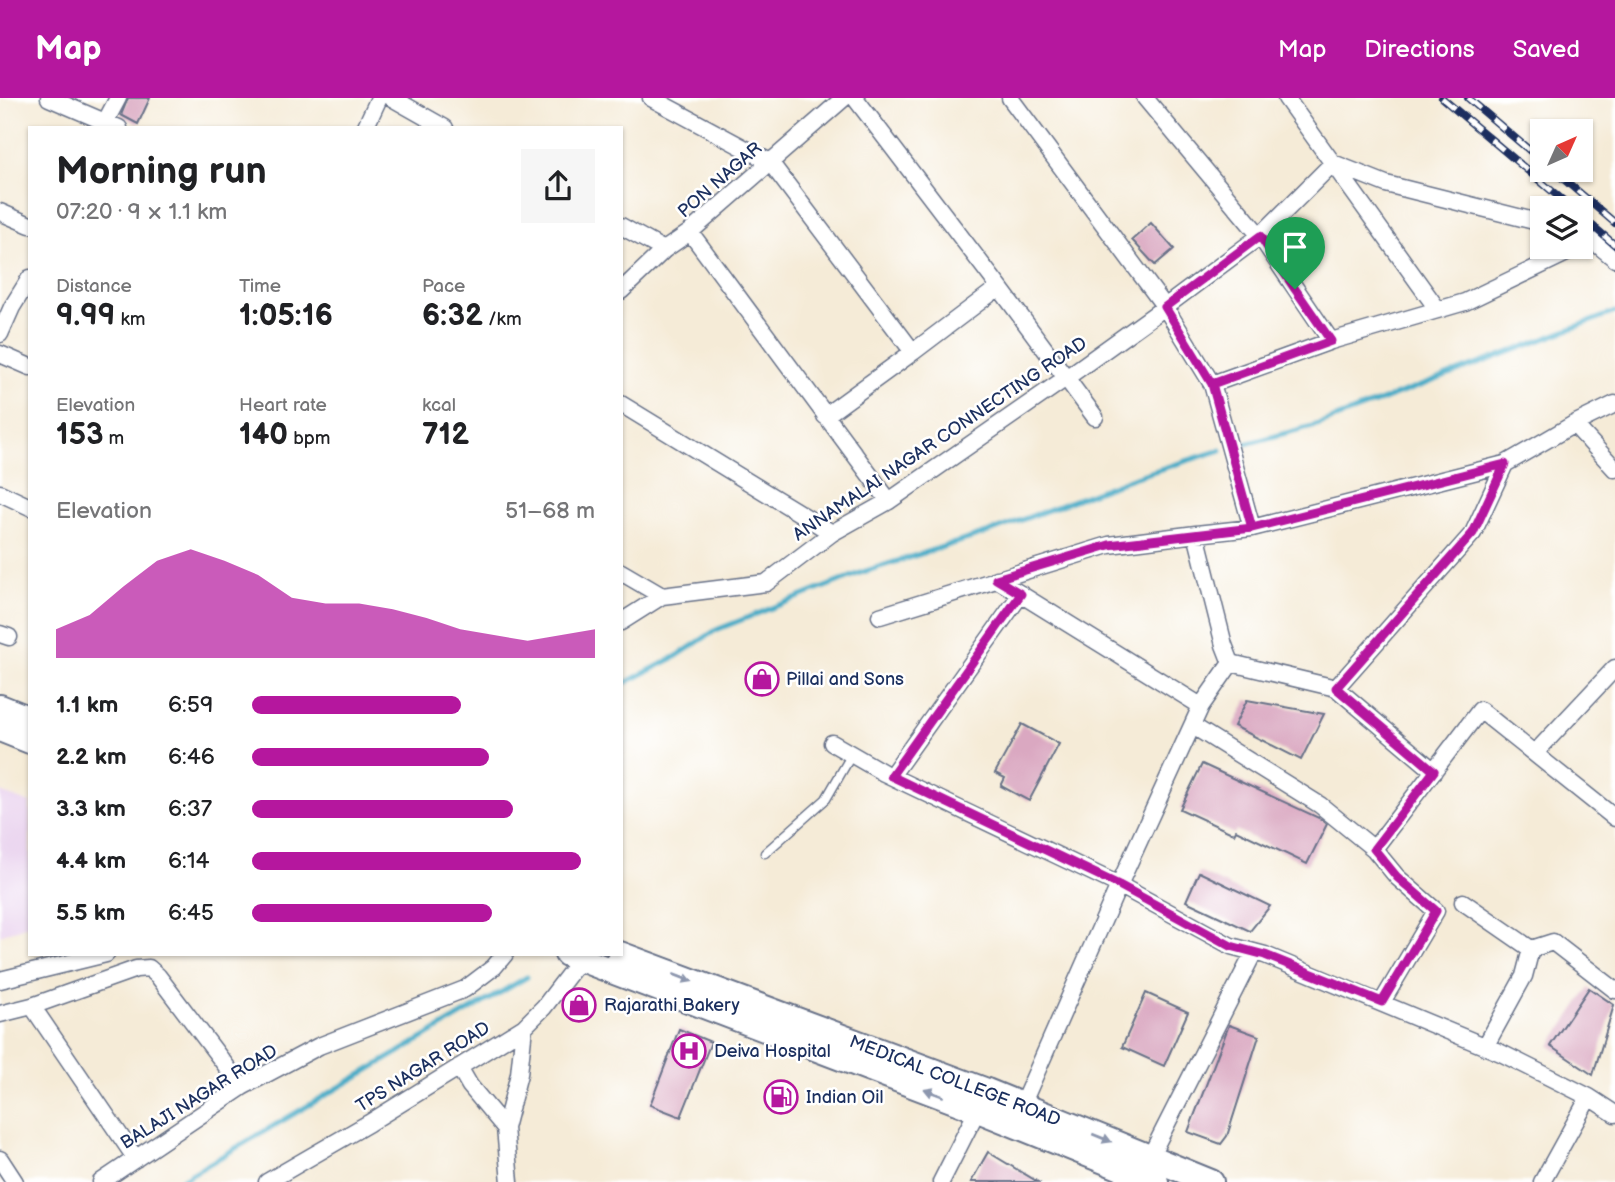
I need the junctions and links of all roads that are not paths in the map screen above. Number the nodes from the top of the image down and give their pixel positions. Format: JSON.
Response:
{"nodes":[{"id":1,"x":49,"y":98,"type":"edge"},
{"id":2,"x":118,"y":98,"type":"edge"},
{"id":3,"x":379,"y":98,"type":"edge"},
{"id":4,"x":391,"y":98,"type":"edge"},
{"id":5,"x":652,"y":98,"type":"edge"},
{"id":6,"x":844,"y":98,"type":"edge"},
{"id":7,"x":855,"y":98,"type":"edge"},
{"id":8,"x":1010,"y":98,"type":"edge"},
{"id":9,"x":1145,"y":98,"type":"edge"},
{"id":10,"x":1286,"y":98,"type":"edge"},
{"id":11,"x":108,"y":126,"type":"edge"},
{"id":12,"x":366,"y":126,"type":"edge"},
{"id":13,"x":441,"y":126,"type":"edge"},
{"id":14,"x":771,"y":162,"type":"junction"},
{"id":15,"x":1334,"y":163,"type":"junction"},
{"id":16,"x":0,"y":212,"type":"edge"},
{"id":17,"x":1530,"y":220,"type":"edge"},
{"id":18,"x":28,"y":224,"type":"edge"},
{"id":19,"x":623,"y":227,"type":"edge"},
{"id":20,"x":690,"y":232,"type":"junction"},
{"id":21,"x":1260,"y":236,"type":"junction"},
{"id":22,"x":1593,"y":247,"type":"edge"},
{"id":23,"x":664,"y":250,"type":"junction"},
{"id":24,"x":1550,"y":259,"type":"edge"},
{"id":25,"x":1615,"y":259,"type":"edge"},
{"id":26,"x":28,"y":281,"type":"edge"},
{"id":27,"x":999,"y":287,"type":"junction"},
{"id":28,"x":623,"y":289,"type":"edge"},
{"id":29,"x":1165,"y":307,"type":"junction"},
{"id":30,"x":1438,"y":310,"type":"junction"},
{"id":31,"x":0,"y":334,"type":"edge"},
{"id":32,"x":1331,"y":341,"type":"junction"},
{"id":33,"x":913,"y":352,"type":"junction"},
{"id":34,"x":0,"y":354,"type":"edge"},
{"id":35,"x":28,"y":366,"type":"edge"},
{"id":36,"x":1066,"y":377,"type":"junction"},
{"id":37,"x":1212,"y":384,"type":"junction"},
{"id":38,"x":1615,"y":404,"type":"edge"},
{"id":39,"x":623,"y":405,"type":"edge"},
{"id":40,"x":825,"y":416,"type":"junction"},
{"id":41,"x":1095,"y":417,"type":"dead end"},
{"id":42,"x":1574,"y":424,"type":"junction"},
{"id":43,"x":1505,"y":464,"type":"junction"},
{"id":44,"x":1615,"y":469,"type":"edge"},
{"id":45,"x":0,"y":493,"type":"edge"},
{"id":46,"x":889,"y":500,"type":"junction"},
{"id":47,"x":28,"y":506,"type":"edge"},
{"id":48,"x":1252,"y":528,"type":"junction"},
{"id":49,"x":832,"y":533,"type":"junction"},
{"id":50,"x":1196,"y":534,"type":"junction"},
{"id":51,"x":623,"y":573,"type":"edge"},
{"id":52,"x":996,"y":579,"type":"junction"},
{"id":53,"x":1021,"y":594,"type":"junction"},
{"id":54,"x":662,"y":596,"type":"junction"},
{"id":55,"x":880,"y":616,"type":"dead end"},
{"id":56,"x":623,"y":621,"type":"edge"},
{"id":57,"x":1231,"y":663,"type":"junction"},
{"id":58,"x":1615,"y":668,"type":"edge"},
{"id":59,"x":1336,"y":688,"type":"junction"},
{"id":60,"x":1201,"y":706,"type":"junction"},
{"id":61,"x":0,"y":707,"type":"edge"},
{"id":62,"x":28,"y":718,"type":"edge"},
{"id":63,"x":1193,"y":726,"type":"junction"},
{"id":64,"x":0,"y":729,"type":"edge"},
{"id":65,"x":28,"y":740,"type":"edge"},
{"id":66,"x":832,"y":743,"type":"dead end"},
{"id":67,"x":1535,"y":752,"type":"junction"},
{"id":68,"x":852,"y":754,"type":"junction"},
{"id":69,"x":1434,"y":771,"type":"junction"},
{"id":70,"x":891,"y":776,"type":"junction"},
{"id":71,"x":1615,"y":818,"type":"edge"},
{"id":72,"x":1374,"y":849,"type":"junction"},
{"id":73,"x":765,"y":853,"type":"dead end"},
{"id":74,"x":1119,"y":885,"type":"junction"},
{"id":75,"x":1463,"y":902,"type":"dead end"},
{"id":76,"x":1531,"y":949,"type":"junction"},
{"id":77,"x":1254,"y":952,"type":"junction"},
{"id":78,"x":623,"y":955,"type":"edge"},
{"id":79,"x":98,"y":956,"type":"edge"},
{"id":80,"x":503,"y":956,"type":"edge"},
{"id":81,"x":576,"y":956,"type":"edge"},
{"id":82,"x":0,"y":980,"type":"edge"},
{"id":83,"x":1615,"y":990,"type":"edge"},
{"id":84,"x":1382,"y":1002,"type":"junction"},
{"id":85,"x":32,"y":1006,"type":"junction"},
{"id":86,"x":0,"y":1014,"type":"edge"},
{"id":87,"x":524,"y":1027,"type":"junction"},
{"id":88,"x":1485,"y":1047,"type":"junction"},
{"id":89,"x":459,"y":1067,"type":"junction"},
{"id":90,"x":242,"y":1087,"type":"junction"},
{"id":91,"x":1589,"y":1097,"type":"junction"},
{"id":92,"x":982,"y":1100,"type":"junction"},
{"id":93,"x":1022,"y":1105,"type":"junction"},
{"id":94,"x":1615,"y":1114,"type":"edge"},
{"id":95,"x":505,"y":1128,"type":"junction"},
{"id":96,"x":0,"y":1159,"type":"edge"},
{"id":97,"x":136,"y":1159,"type":"junction"},
{"id":98,"x":1149,"y":1175,"type":"edge"},
{"id":99,"x":15,"y":1182,"type":"edge"},
{"id":100,"x":101,"y":1182,"type":"edge"},
{"id":101,"x":267,"y":1182,"type":"edge"},
{"id":102,"x":510,"y":1182,"type":"edge"},
{"id":103,"x":940,"y":1182,"type":"edge"},
{"id":104,"x":1211,"y":1182,"type":"edge"},
{"id":105,"x":1542,"y":1182,"type":"edge"}],
"edges":[{"from":1,"to":11,"type":"street"},
{"from":2,"to":11,"type":"street"},
{"from":3,"to":12,"type":"street"},
{"from":4,"to":13,"type":"street"},
{"from":5,"to":14,"type":"street"},
{"from":6,"to":14,"type":"street","name":"PON NAGAR"},
{"from":7,"to":27,"type":"street"},
{"from":8,"to":29,"type":"street"},
{"from":9,"to":21,"type":"street"},
{"from":10,"to":15,"type":"street"},
{"from":14,"to":20,"type":"street","name":"PON NAGAR"},
{"from":14,"to":33,"type":"street"},
{"from":15,"to":17,"type":"street"},
{"from":15,"to":21,"type":"street","name":"ANNAMALAI NAGAR CONNECTING ROAD"},
{"from":15,"to":30,"type":"street"},
{"from":16,"to":18,"type":"street"},
{"from":19,"to":23,"type":"street"},
{"from":20,"to":23,"type":"street","name":"PON NAGAR"},
{"from":20,"to":40,"type":"street"},
{"from":21,"to":29,"type":"street","name":"ANNAMALAI NAGAR CONNECTING ROAD"},
{"from":21,"to":32,"type":"street"},
{"from":22,"to":25,"type":"street"},
{"from":23,"to":28,"type":"street","name":"PON NAGAR"},
{"from":24,"to":30,"type":"street"},
{"from":26,"to":31,"type":"street"},
{"from":27,"to":33,"type":"street"},
{"from":27,"to":36,"type":"street"},
{"from":29,"to":36,"type":"street","name":"ANNAMALAI NAGAR CONNECTING ROAD"},
{"from":29,"to":37,"type":"street"},
{"from":30,"to":32,"type":"street"},
{"from":32,"to":37,"type":"street"},
{"from":33,"to":40,"type":"street"},
{"from":34,"to":35,"type":"street"},
{"from":36,"to":41,"type":"street"},
{"from":36,"to":46,"type":"street","name":"ANNAMALAI NAGAR CONNECTING ROAD"},
{"from":37,"to":48,"type":"street"},
{"from":38,"to":42,"type":"street"},
{"from":39,"to":49,"type":"street"},
{"from":40,"to":46,"type":"street"},
{"from":42,"to":43,"type":"street"},
{"from":42,"to":44,"type":"street"},
{"from":43,"to":48,"type":"street"},
{"from":43,"to":59,"type":"street"},
{"from":45,"to":47,"type":"street"},
{"from":46,"to":49,"type":"street","name":"ANNAMALAI NAGAR CONNECTING ROAD"},
{"from":48,"to":50,"type":"street"},
{"from":49,"to":54,"type":"street","name":"ANNAMALAI NAGAR CONNECTING ROAD"},
{"from":50,"to":52,"type":"street"},
{"from":50,"to":57,"type":"street"},
{"from":51,"to":54,"type":"street"},
{"from":52,"to":53,"type":"street"},
{"from":52,"to":55,"type":"street"},
{"from":53,"to":60,"type":"street"},
{"from":53,"to":70,"type":"street"},
{"from":54,"to":56,"type":"street","name":"ANNAMALAI NAGAR CONNECTING ROAD"},
{"from":57,"to":59,"type":"street"},
{"from":57,"to":60,"type":"street"},
{"from":58,"to":67,"type":"street"},
{"from":59,"to":69,"type":"street"},
{"from":60,"to":63,"type":"street"},
{"from":61,"to":62,"type":"main road"},
{"from":63,"to":72,"type":"street"},
{"from":63,"to":74,"type":"street"},
{"from":64,"to":65,"type":"main road"},
{"from":66,"to":68,"type":"street"},
{"from":67,"to":69,"type":"street"},
{"from":67,"to":71,"type":"street"},
{"from":68,"to":70,"type":"street"},
{"from":68,"to":73,"type":"lane"},
{"from":69,"to":72,"type":"street"},
{"from":70,"to":74,"type":"street"},
{"from":72,"to":84,"type":"street"},
{"from":74,"to":77,"type":"street"},
{"from":74,"to":93,"type":"street"},
{"from":75,"to":76,"type":"street"},
{"from":76,"to":83,"type":"street"},
{"from":76,"to":88,"type":"street"},
{"from":77,"to":84,"type":"street"},
{"from":77,"to":98,"type":"street"},
{"from":78,"to":92,"type":"main road","name":"MEDICAL COLLEGE ROAD","one_way":true},
{"from":79,"to":82,"type":"street"},
{"from":80,"to":90,"type":"street","name":"BALAJI NAGAR ROAD"},
{"from":81,"to":87,"type":"street","name":"TPS NAGAR ROAD"},
{"from":92,"to":81,"type":"main road","name":"MEDICAL COLLEGE ROAD","one_way":true},
{"from":84,"to":88,"type":"street"},
{"from":85,"to":86,"type":"street"},
{"from":85,"to":90,"type":"street"},
{"from":85,"to":97,"type":"street"},
{"from":87,"to":89,"type":"street","name":"TPS NAGAR ROAD"},
{"from":87,"to":95,"type":"street"},
{"from":88,"to":91,"type":"street"},
{"from":89,"to":95,"type":"street"},
{"from":89,"to":101,"type":"street","name":"TPS NAGAR ROAD"},
{"from":90,"to":97,"type":"street","name":"BALAJI NAGAR ROAD"},
{"from":91,"to":94,"type":"street"},
{"from":91,"to":105,"type":"street"},
{"from":92,"to":93,"type":"main road","name":"MEDICAL COLLEGE ROAD"},
{"from":92,"to":98,"type":"main road","name":"MEDICAL COLLEGE ROAD"},
{"from":92,"to":103,"type":"street"},
{"from":93,"to":98,"type":"main road","name":"MEDICAL COLLEGE ROAD","one_way":true},
{"from":95,"to":102,"type":"street"},
{"from":96,"to":99,"type":"street"},
{"from":97,"to":100,"type":"street","name":"BALAJI NAGAR ROAD"},
{"from":98,"to":104,"type":"main road","name":"MEDICAL COLLEGE ROAD"}]}
